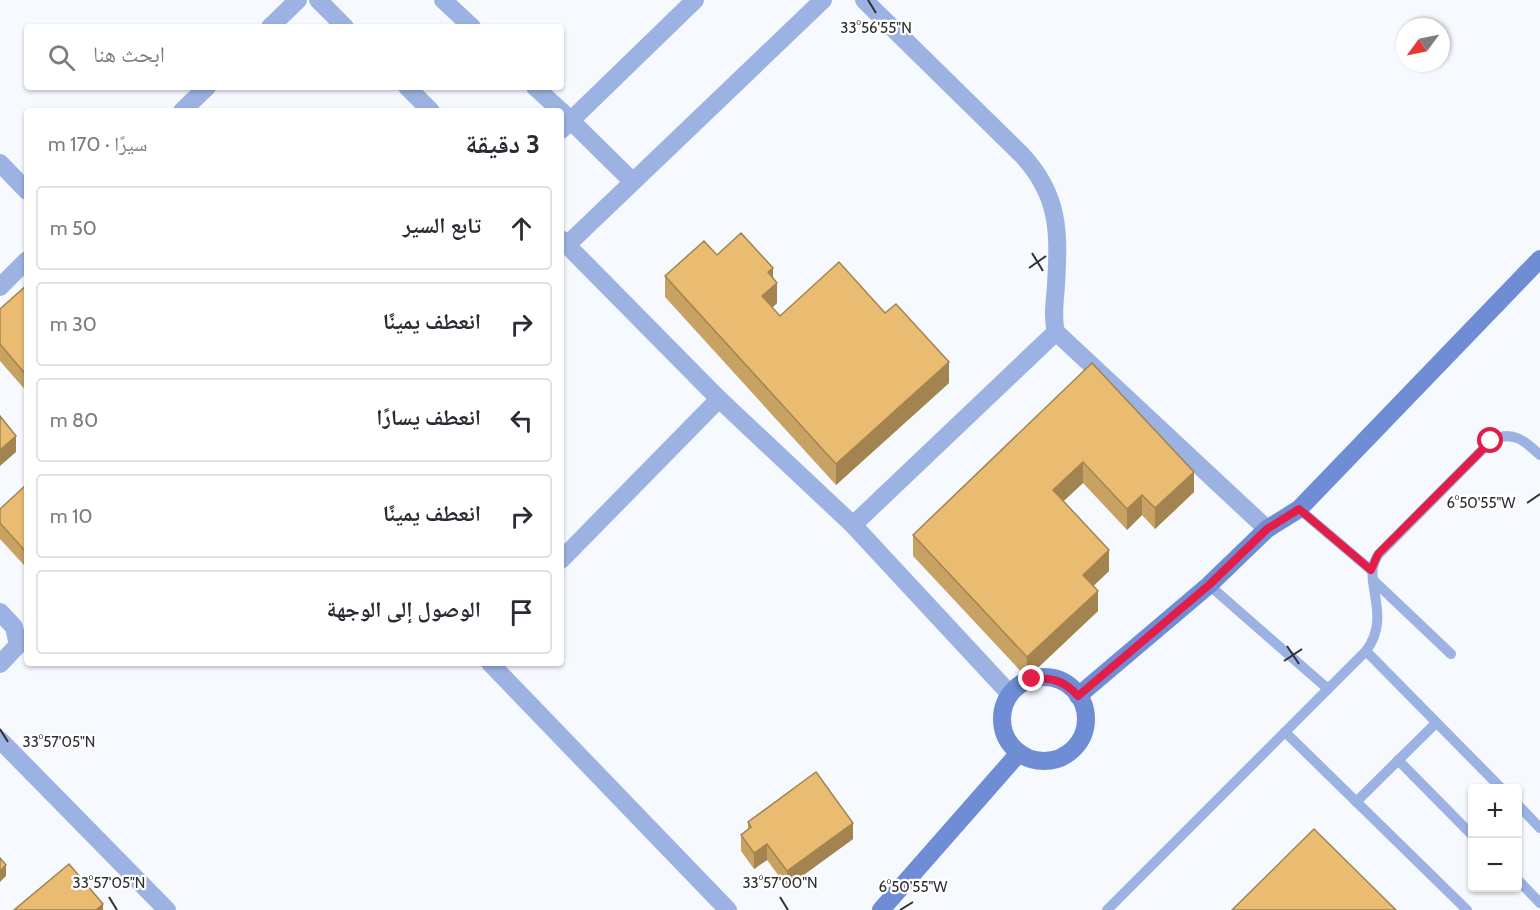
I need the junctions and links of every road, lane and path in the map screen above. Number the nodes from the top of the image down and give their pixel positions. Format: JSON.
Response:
{"nodes":[{"id":1,"x":298,"y":0,"type":"edge"},
{"id":2,"x":318,"y":0,"type":"edge"},
{"id":3,"x":443,"y":0,"type":"edge"},
{"id":4,"x":695,"y":0,"type":"edge"},
{"id":5,"x":823,"y":0,"type":"edge"},
{"id":6,"x":864,"y":0,"type":"edge"},
{"id":7,"x":273,"y":24,"type":"edge"},
{"id":8,"x":342,"y":24,"type":"edge"},
{"id":9,"x":469,"y":24,"type":"edge"},
{"id":10,"x":204,"y":90,"type":"edge"},
{"id":11,"x":410,"y":90,"type":"edge"},
{"id":12,"x":538,"y":90,"type":"edge"},
{"id":13,"x":185,"y":108,"type":"edge"},
{"id":14,"x":428,"y":108,"type":"edge"},
{"id":15,"x":554,"y":108,"type":"edge"},
{"id":16,"x":564,"y":117,"type":"edge"},
{"id":17,"x":564,"y":119,"type":"edge"},
{"id":18,"x":0,"y":163,"type":"edge"},
{"id":19,"x":632,"y":181,"type":"junction"},
{"id":20,"x":24,"y":189,"type":"edge"},
{"id":21,"x":564,"y":242,"type":"edge"},
{"id":22,"x":1540,"y":260,"type":"edge"},
{"id":23,"x":24,"y":263,"type":"edge"},
{"id":24,"x":0,"y":287,"type":"edge"},
{"id":25,"x":1056,"y":332,"type":"junction"},
{"id":26,"x":719,"y":399,"type":"junction"},
{"id":27,"x":1540,"y":455,"type":"edge"},
{"id":28,"x":1299,"y":509,"type":"junction"},
{"id":29,"x":853,"y":525,"type":"junction"},
{"id":30,"x":1267,"y":529,"type":"junction"},
{"id":31,"x":564,"y":557,"type":"edge"},
{"id":32,"x":1372,"y":575,"type":"junction"},
{"id":33,"x":1209,"y":585,"type":"junction"},
{"id":34,"x":0,"y":612,"type":"edge"},
{"id":35,"x":1366,"y":651,"type":"junction"},
{"id":36,"x":1451,"y":654,"type":"dead end"},
{"id":37,"x":0,"y":664,"type":"edge"},
{"id":38,"x":493,"y":666,"type":"edge"},
{"id":39,"x":1328,"y":689,"type":"junction"},
{"id":40,"x":1010,"y":694,"type":"junction"},
{"id":41,"x":1078,"y":696,"type":"junction"},
{"id":42,"x":1436,"y":723,"type":"junction"},
{"id":43,"x":1285,"y":732,"type":"junction"},
{"id":44,"x":0,"y":740,"type":"edge"},
{"id":45,"x":1019,"y":753,"type":"junction"},
{"id":46,"x":1398,"y":760,"type":"junction"},
{"id":47,"x":1496,"y":784,"type":"edge"},
{"id":48,"x":1356,"y":802,"type":"junction"},
{"id":49,"x":1522,"y":809,"type":"edge"},
{"id":50,"x":1540,"y":828,"type":"edge"},
{"id":51,"x":1468,"y":830,"type":"edge"},
{"id":52,"x":1522,"y":884,"type":"edge"},
{"id":53,"x":1540,"y":903,"type":"edge"},
{"id":54,"x":166,"y":910,"type":"edge"},
{"id":55,"x":728,"y":910,"type":"edge"},
{"id":56,"x":881,"y":910,"type":"edge"},
{"id":57,"x":1107,"y":910,"type":"edge"},
{"id":58,"x":1467,"y":910,"type":"edge"}],
"edges":[{"from":1,"to":7,"type":"street"},
{"from":2,"to":8,"type":"street"},
{"from":3,"to":9,"type":"street"},
{"from":4,"to":16,"type":"street"},
{"from":5,"to":19,"type":"street"},
{"from":6,"to":25,"type":"street"},
{"from":10,"to":13,"type":"street"},
{"from":11,"to":14,"type":"street"},
{"from":12,"to":15,"type":"street"},
{"from":17,"to":19,"type":"street"},
{"from":18,"to":20,"type":"street"},
{"from":19,"to":21,"type":"street"},
{"from":21,"to":26,"type":"street"},
{"from":22,"to":28,"type":"street"},
{"from":23,"to":24,"type":"street"},
{"from":25,"to":29,"type":"street"},
{"from":25,"to":30,"type":"street"},
{"from":26,"to":29,"type":"street"},
{"from":26,"to":31,"type":"street"},
{"from":27,"to":32,"type":"lane"},
{"from":28,"to":30,"type":"street"},
{"from":28,"to":32,"type":"lane"},
{"from":29,"to":40,"type":"street"},
{"from":30,"to":33,"type":"street"},
{"from":32,"to":35,"type":"lane"},
{"from":32,"to":36,"type":"lane"},
{"from":33,"to":39,"type":"lane"},
{"from":33,"to":41,"type":"street"},
{"from":34,"to":37,"type":"street"},
{"from":35,"to":39,"type":"lane"},
{"from":35,"to":42,"type":"lane"},
{"from":38,"to":55,"type":"street"},
{"from":39,"to":43,"type":"lane"},
{"from":40,"to":41,"type":"street"},
{"from":40,"to":45,"type":"street"},
{"from":41,"to":45,"type":"street"},
{"from":42,"to":46,"type":"lane"},
{"from":42,"to":47,"type":"lane"},
{"from":43,"to":48,"type":"lane"},
{"from":43,"to":57,"type":"lane"},
{"from":44,"to":54,"type":"street"},
{"from":45,"to":56,"type":"street"},
{"from":46,"to":48,"type":"lane"},
{"from":46,"to":51,"type":"lane"},
{"from":48,"to":58,"type":"lane"},
{"from":49,"to":50,"type":"lane"},
{"from":52,"to":53,"type":"lane"}]}
